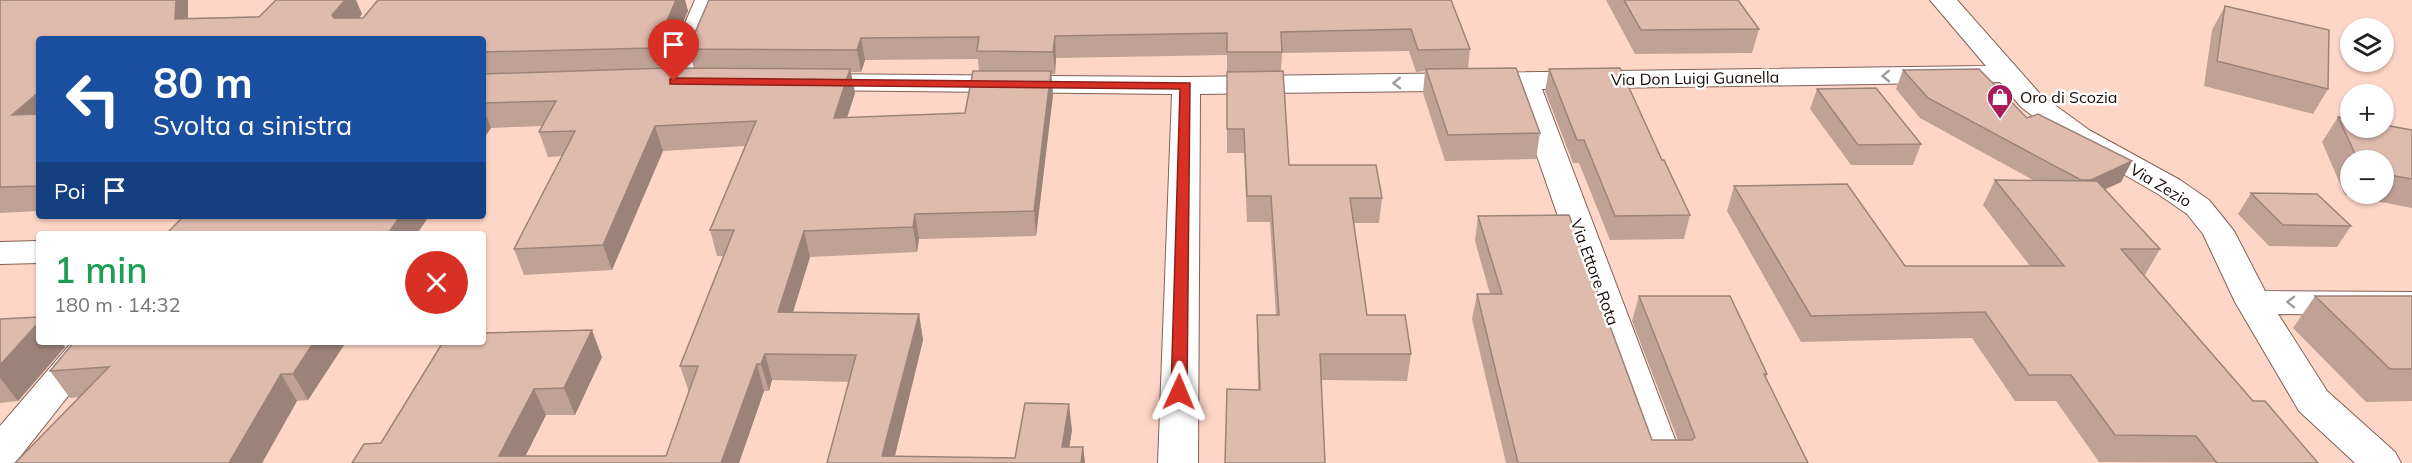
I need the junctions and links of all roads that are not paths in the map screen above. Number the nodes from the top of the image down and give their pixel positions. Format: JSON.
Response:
{"nodes":[{"id":1,"x":708,"y":0,"type":"edge"},
{"id":2,"x":1943,"y":0,"type":"edge"},
{"id":3,"x":2007,"y":74,"type":"junction"},
{"id":4,"x":1525,"y":81,"type":"junction"},
{"id":5,"x":674,"y":82,"type":"edge"},
{"id":6,"x":781,"y":82,"type":"edge"},
{"id":7,"x":1186,"y":86,"type":"junction"},
{"id":8,"x":36,"y":252,"type":"edge"},
{"id":9,"x":0,"y":253,"type":"edge"},
{"id":10,"x":2253,"y":302,"type":"junction"},
{"id":11,"x":2412,"y":304,"type":"edge"},
{"id":12,"x":90,"y":345,"type":"edge"},
{"id":13,"x":0,"y":453,"type":"edge"},
{"id":14,"x":1178,"y":463,"type":"edge"},
{"id":15,"x":1664,"y":463,"type":"edge"},
{"id":16,"x":2380,"y":463,"type":"edge"}],
"edges":[{"from":1,"to":5,"type":"street"},
{"from":2,"to":3,"type":"street","name":"Via Zezio"},
{"from":3,"to":4,"type":"street","name":"Via Don Luigi Guanella","one_way":true},
{"from":3,"to":10,"type":"street","name":"Via Zezio"},
{"from":4,"to":7,"type":"street","name":"Via Don Luigi Guanella","one_way":true},
{"from":4,"to":15,"type":"street","name":"Via Ettore Rota"},
{"from":6,"to":7,"type":"street","name":"Via Don Luigi Guanella"},
{"from":7,"to":14,"type":"street"},
{"from":8,"to":9,"type":"street"},
{"from":11,"to":10,"type":"street","one_way":true},
{"from":10,"to":16,"type":"street","name":"Via Zezio"},
{"from":12,"to":13,"type":"street"}]}
